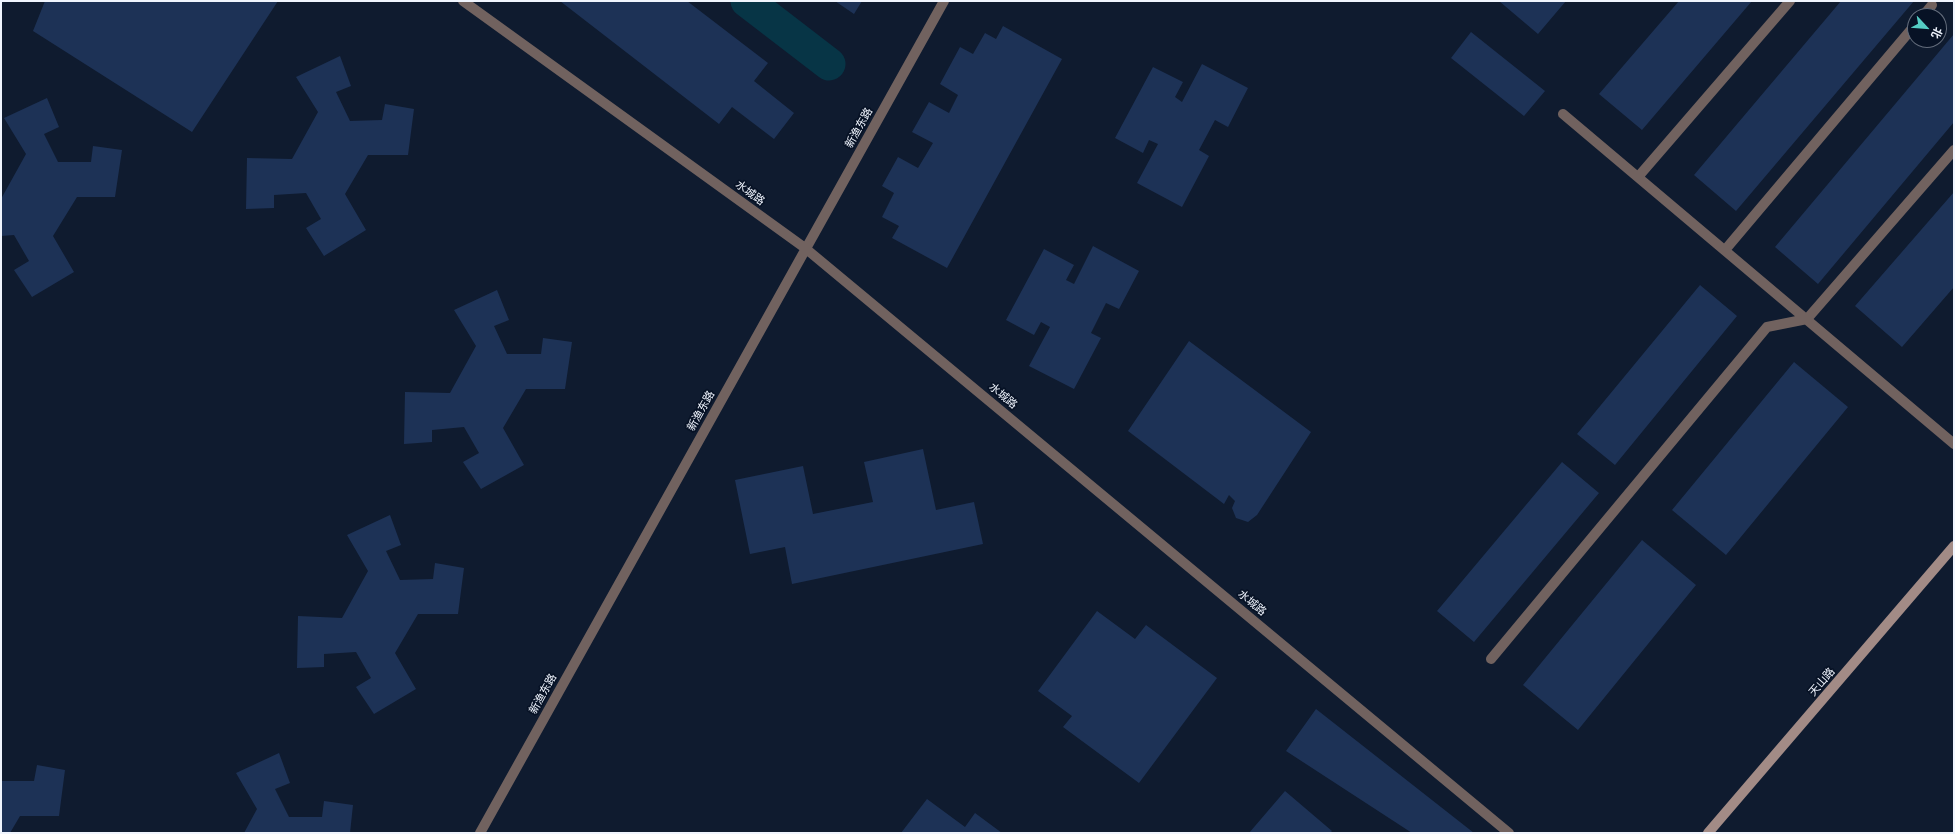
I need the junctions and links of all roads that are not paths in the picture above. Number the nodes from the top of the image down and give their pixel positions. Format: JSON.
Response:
{"nodes":[{"id":1,"x":463,"y":1,"type":"edge"},
{"id":2,"x":944,"y":1,"type":"edge"},
{"id":3,"x":1790,"y":1,"type":"edge"},
{"id":4,"x":1932,"y":5,"type":"dead end"},
{"id":5,"x":1930,"y":8,"type":"edge"},
{"id":6,"x":1907,"y":34,"type":"edge"},
{"id":7,"x":1563,"y":114,"type":"dead end"},
{"id":8,"x":1954,"y":150,"type":"edge"},
{"id":9,"x":1638,"y":177,"type":"junction"},
{"id":10,"x":805,"y":248,"type":"junction"},
{"id":11,"x":1725,"y":250,"type":"junction"},
{"id":12,"x":1807,"y":319,"type":"junction"},
{"id":13,"x":1954,"y":444,"type":"edge"},
{"id":14,"x":1954,"y":546,"type":"edge"},
{"id":15,"x":1491,"y":658,"type":"dead end"},
{"id":16,"x":480,"y":833,"type":"edge"},
{"id":17,"x":1509,"y":833,"type":"edge"},
{"id":18,"x":1708,"y":833,"type":"edge"}],
"edges":[{"from":1,"to":10,"type":"street","name":"水城路"},
{"from":2,"to":10,"type":"street","name":"新渔东路"},
{"from":3,"to":9,"type":"street"},
{"from":4,"to":5,"type":"street"},
{"from":6,"to":11,"type":"street"},
{"from":7,"to":9,"type":"street"},
{"from":8,"to":12,"type":"street"},
{"from":9,"to":11,"type":"street"},
{"from":10,"to":16,"type":"street","name":"新渔东路"},
{"from":10,"to":17,"type":"street","name":"水城路"},
{"from":11,"to":12,"type":"street"},
{"from":12,"to":13,"type":"street"},
{"from":12,"to":15,"type":"street"},
{"from":14,"to":18,"type":"main road","name":"天山路"}]}
